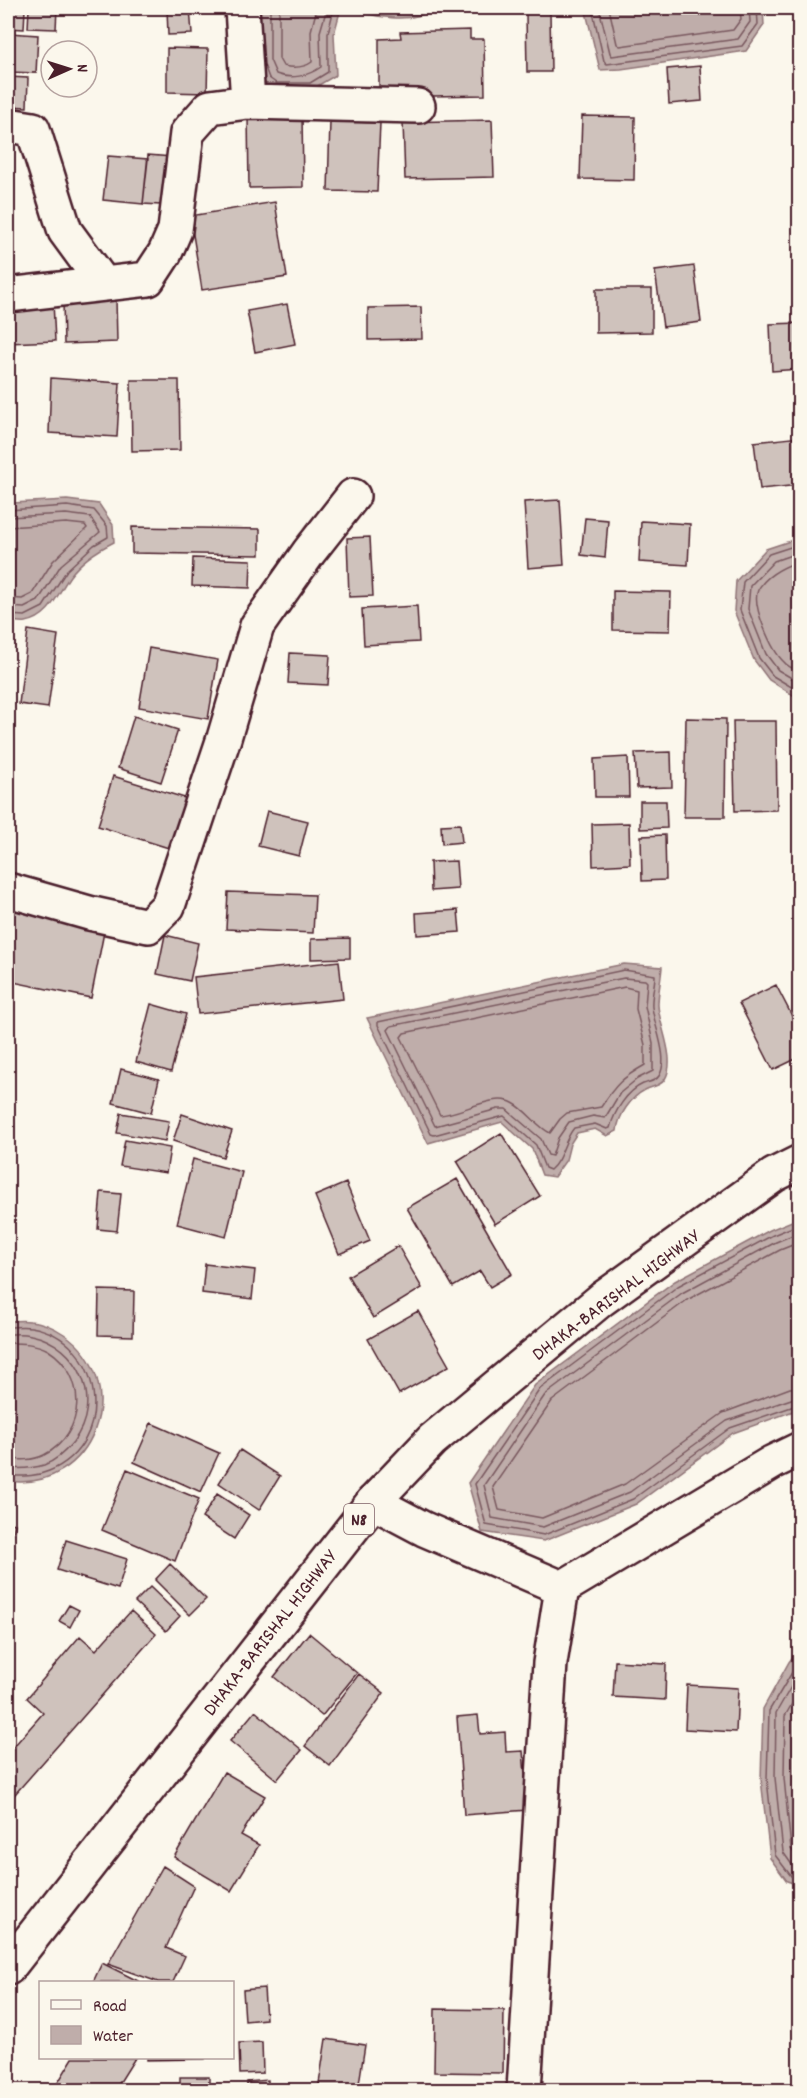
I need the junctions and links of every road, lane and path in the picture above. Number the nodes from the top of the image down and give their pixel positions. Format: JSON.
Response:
{"nodes":[{"id":1,"x":242,"y":8,"type":"edge"},
{"id":2,"x":248,"y":102,"type":"junction"},
{"id":3,"x":418,"y":106,"type":"dead end"},
{"id":4,"x":8,"y":124,"type":"edge"},
{"id":5,"x":103,"y":283,"type":"junction"},
{"id":6,"x":8,"y":295,"type":"edge"},
{"id":7,"x":353,"y":496,"type":"dead end"},
{"id":8,"x":8,"y":890,"type":"edge"},
{"id":9,"x":800,"y":1162,"type":"edge"},
{"id":10,"x":800,"y":1449,"type":"edge"},
{"id":11,"x":373,"y":1502,"type":"junction"},
{"id":12,"x":562,"y":1588,"type":"junction"},
{"id":13,"x":8,"y":1968,"type":"edge"},
{"id":14,"x":524,"y":2091,"type":"edge"}],
"edges":[{"from":1,"to":2,"type":"main road"},
{"from":2,"to":3,"type":"main road"},
{"from":2,"to":5,"type":"main road"},
{"from":4,"to":5,"type":"main road"},
{"from":5,"to":6,"type":"main road"},
{"from":7,"to":8,"type":"main road"},
{"from":9,"to":11,"type":"main road","name":"DHAKA-BARISHAL HIGHWAY","number":"N8"},
{"from":10,"to":12,"type":"main road"},
{"from":11,"to":12,"type":"main road"},
{"from":11,"to":13,"type":"main road","name":"DHAKA-BARISHAL HIGHWAY","number":"N8"},
{"from":12,"to":14,"type":"main road"}]}
